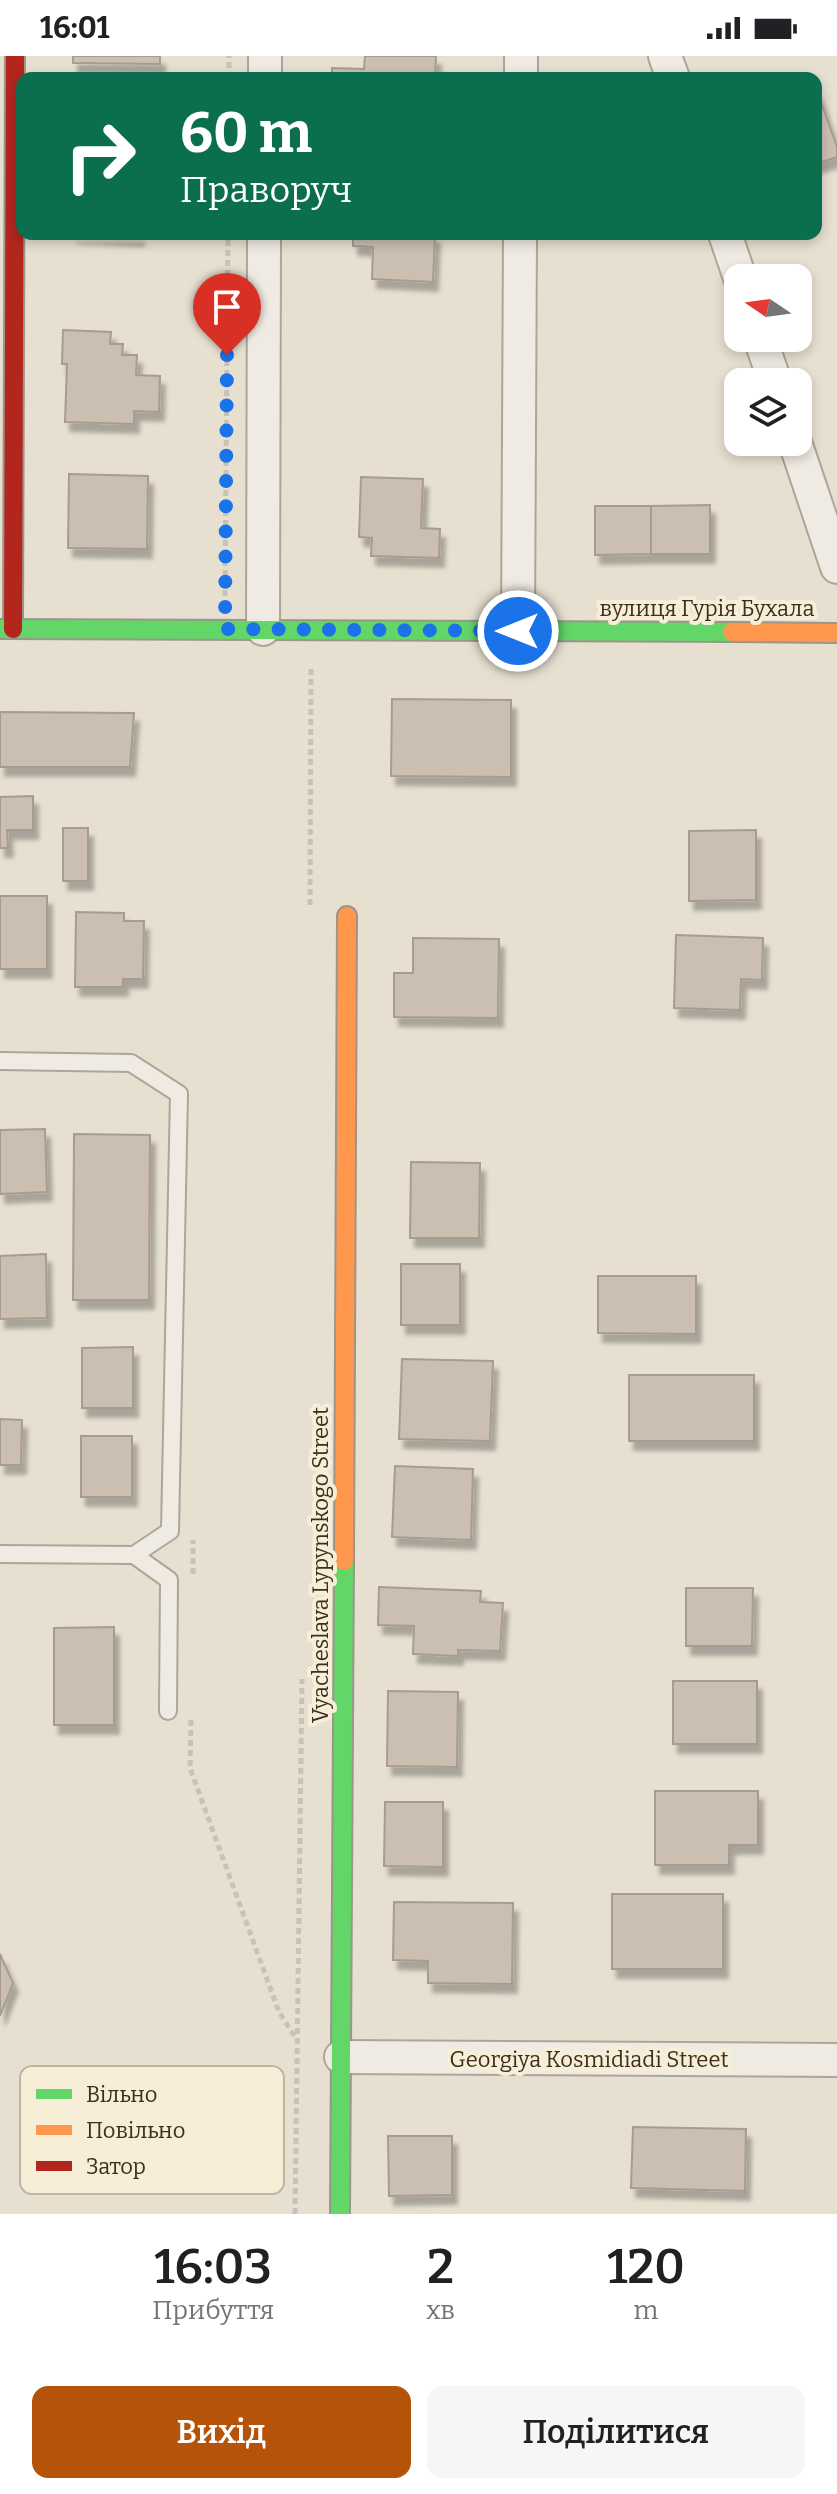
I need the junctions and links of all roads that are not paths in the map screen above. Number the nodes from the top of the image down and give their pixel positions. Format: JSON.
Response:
{"nodes":[{"id":1,"x":15,"y":56,"type":"edge"},
{"id":2,"x":264,"y":240,"type":"edge"},
{"id":3,"x":520,"y":240,"type":"edge"},
{"id":4,"x":727,"y":240,"type":"edge"},
{"id":5,"x":735,"y":264,"type":"edge"},
{"id":6,"x":800,"y":456,"type":"edge"},
{"id":7,"x":837,"y":567,"type":"edge"},
{"id":8,"x":7,"y":629,"type":"edge"},
{"id":9,"x":263,"y":629,"type":"junction"},
{"id":10,"x":518,"y":631,"type":"junction"},
{"id":11,"x":837,"y":633,"type":"edge"},
{"id":12,"x":347,"y":916,"type":"dead end"},
{"id":13,"x":0,"y":1061,"type":"edge"},
{"id":14,"x":0,"y":1554,"type":"edge"},
{"id":15,"x":134,"y":1555,"type":"junction"},
{"id":16,"x":168,"y":1711,"type":"dead end"},
{"id":17,"x":341,"y":2057,"type":"junction"},
{"id":18,"x":837,"y":2060,"type":"edge"},
{"id":19,"x":340,"y":2214,"type":"edge"}],
"edges":[{"from":1,"to":8,"type":"street"},
{"from":2,"to":9,"type":"street"},
{"from":3,"to":10,"type":"street"},
{"from":4,"to":5,"type":"street"},
{"from":6,"to":7,"type":"street"},
{"from":8,"to":9,"type":"street","name":"вулиця Гурія Бухала"},
{"from":9,"to":10,"type":"street","name":"вулиця Гурія Бухала"},
{"from":10,"to":11,"type":"street","name":"вулиця Гурія Бухала"},
{"from":12,"to":17,"type":"street","name":"Vyacheslava Lypynskogo Street"},
{"from":13,"to":15,"type":"lane"},
{"from":14,"to":15,"type":"lane"},
{"from":15,"to":16,"type":"lane"},
{"from":17,"to":18,"type":"street","name":"Georgiya Kosmidiadi Street"},
{"from":17,"to":19,"type":"street","name":"Vyacheslava Lypynskogo Street"}]}
